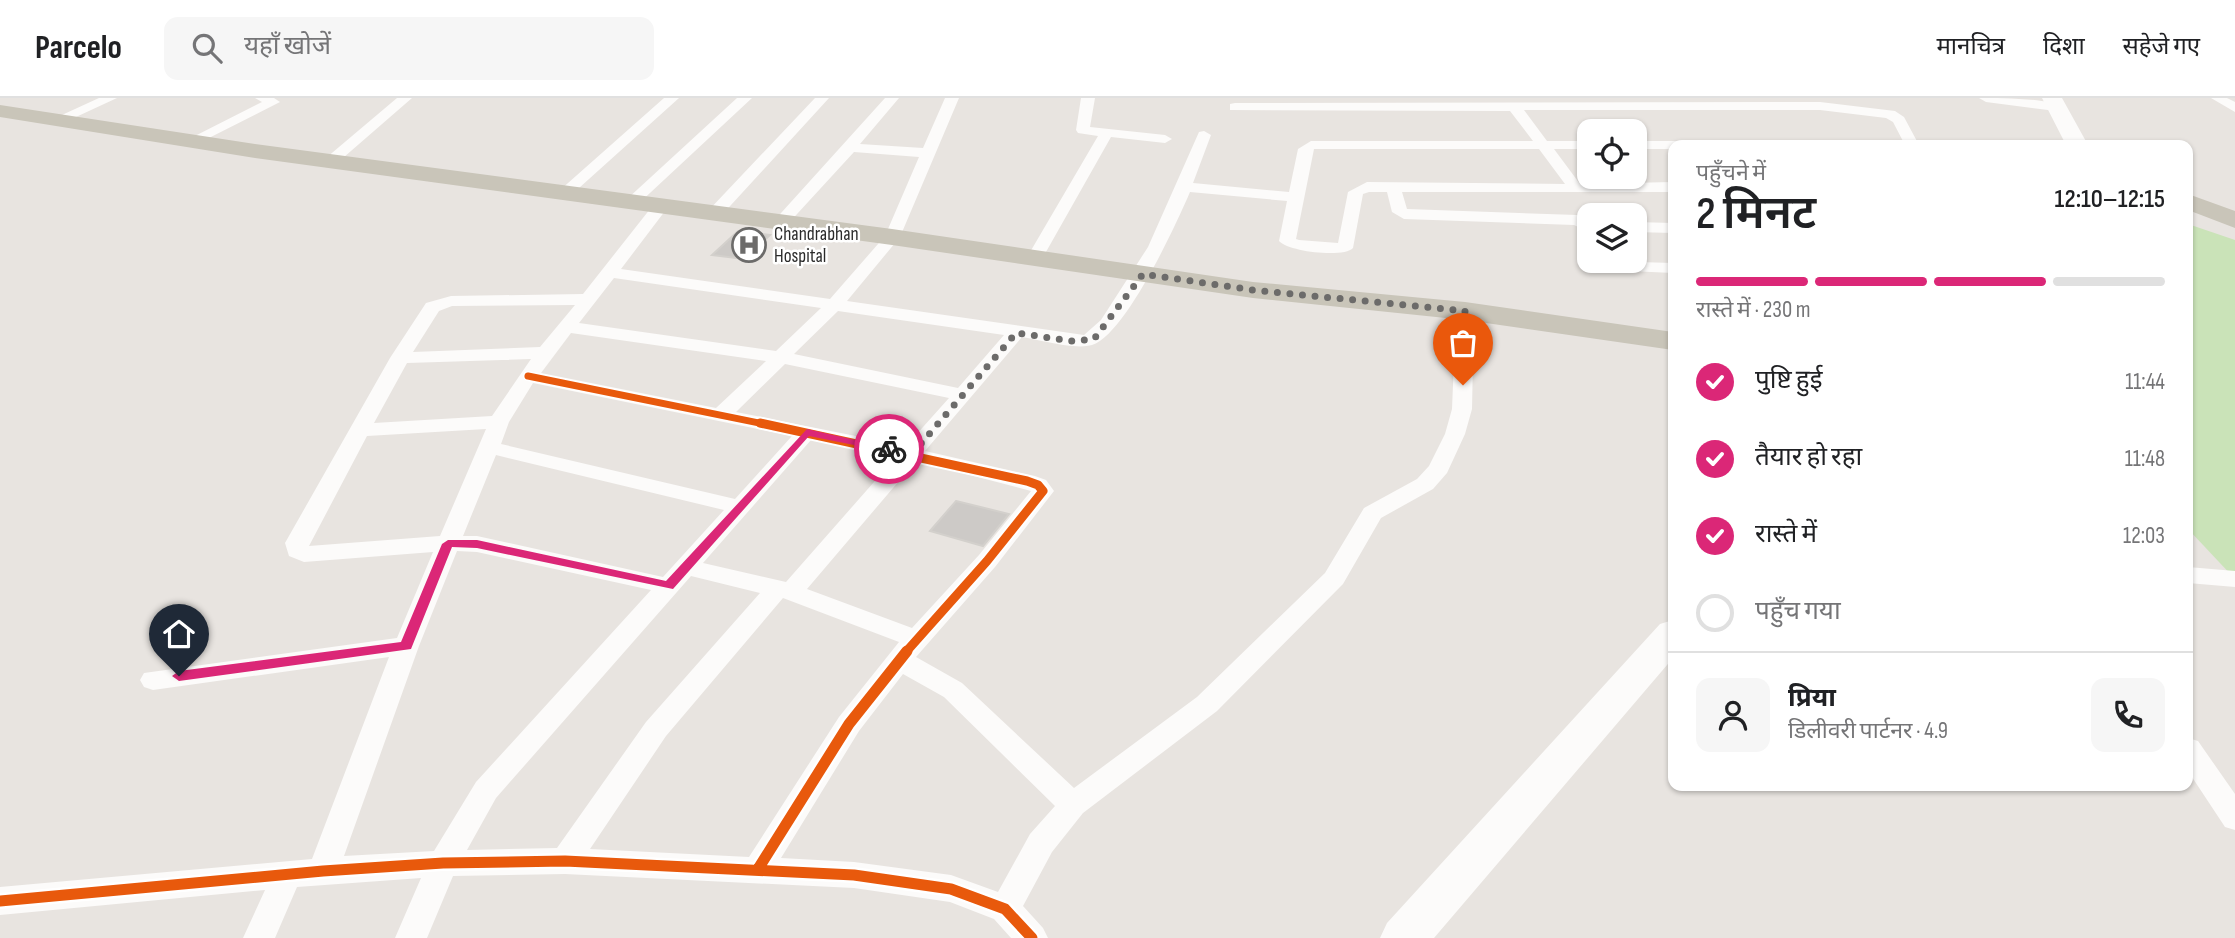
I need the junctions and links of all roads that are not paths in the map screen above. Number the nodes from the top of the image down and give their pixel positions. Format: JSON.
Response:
{"nodes":[{"id":1,"x":110,"y":98,"type":"edge"},
{"id":2,"x":262,"y":98,"type":"edge"},
{"id":3,"x":405,"y":98,"type":"edge"},
{"id":4,"x":672,"y":98,"type":"edge"},
{"id":5,"x":746,"y":98,"type":"edge"},
{"id":6,"x":822,"y":98,"type":"edge"},
{"id":7,"x":892,"y":98,"type":"edge"},
{"id":8,"x":951,"y":98,"type":"edge"},
{"id":9,"x":1088,"y":98,"type":"edge"},
{"id":10,"x":1986,"y":98,"type":"edge"},
{"id":11,"x":2219,"y":99,"type":"edge"},
{"id":12,"x":2235,"y":100,"type":"edge"},
{"id":13,"x":1302,"y":102,"type":"edge"},
{"id":14,"x":2048,"y":102,"type":"edge"},
{"id":15,"x":1513,"y":105,"type":"junction"},
{"id":16,"x":1235,"y":107,"type":"dead end"},
{"id":17,"x":2235,"y":108,"type":"edge"},
{"id":18,"x":5,"y":114,"type":"edge"},
{"id":19,"x":58,"y":120,"type":"junction"},
{"id":20,"x":1106,"y":134,"type":"junction"},
{"id":21,"x":1203,"y":135,"type":"dead end"},
{"id":22,"x":1165,"y":139,"type":"dead end"},
{"id":23,"x":1909,"y":140,"type":"edge"},
{"id":24,"x":2059,"y":140,"type":"edge"},
{"id":25,"x":2073,"y":140,"type":"edge"},
{"id":26,"x":192,"y":141,"type":"junction"},
{"id":27,"x":1542,"y":144,"type":"junction"},
{"id":28,"x":1577,"y":145,"type":"edge"},
{"id":29,"x":1647,"y":145,"type":"edge"},
{"id":30,"x":1668,"y":145,"type":"edge"},
{"id":31,"x":850,"y":148,"type":"junction"},
{"id":32,"x":929,"y":153,"type":"junction"},
{"id":33,"x":331,"y":161,"type":"junction"},
{"id":34,"x":1185,"y":187,"type":"junction"},
{"id":35,"x":1393,"y":187,"type":"junction"},
{"id":36,"x":1668,"y":187,"type":"edge"},
{"id":37,"x":1576,"y":189,"type":"junction"},
{"id":38,"x":564,"y":194,"type":"junction"},
{"id":39,"x":1295,"y":197,"type":"junction"},
{"id":40,"x":631,"y":203,"type":"junction"},
{"id":41,"x":2193,"y":203,"type":"edge"},
{"id":42,"x":660,"y":207,"type":"junction"},
{"id":43,"x":714,"y":214,"type":"junction"},
{"id":44,"x":1577,"y":220,"type":"edge"},
{"id":45,"x":2235,"y":220,"type":"edge"},
{"id":46,"x":780,"y":223,"type":"junction"},
{"id":47,"x":1647,"y":227,"type":"edge"},
{"id":48,"x":1668,"y":228,"type":"edge"},
{"id":49,"x":892,"y":237,"type":"junction"},
{"id":50,"x":1034,"y":259,"type":"junction"},
{"id":51,"x":1647,"y":267,"type":"edge"},
{"id":52,"x":1668,"y":268,"type":"edge"},
{"id":53,"x":609,"y":272,"type":"junction"},
{"id":54,"x":1143,"y":274,"type":"junction"},
{"id":55,"x":588,"y":299,"type":"junction"},
{"id":56,"x":834,"y":305,"type":"junction"},
{"id":57,"x":1465,"y":311,"type":"junction"},
{"id":58,"x":566,"y":327,"type":"junction"},
{"id":59,"x":1016,"y":333,"type":"junction"},
{"id":60,"x":1668,"y":340,"type":"edge"},
{"id":61,"x":545,"y":353,"type":"junction"},
{"id":62,"x":400,"y":358,"type":"junction"},
{"id":63,"x":780,"y":358,"type":"junction"},
{"id":64,"x":528,"y":376,"type":"junction"},
{"id":65,"x":963,"y":395,"type":"junction"},
{"id":66,"x":721,"y":415,"type":"junction"},
{"id":67,"x":499,"y":422,"type":"junction"},
{"id":68,"x":360,"y":430,"type":"junction"},
{"id":69,"x":807,"y":432,"type":"junction"},
{"id":70,"x":488,"y":447,"type":"junction"},
{"id":71,"x":912,"y":454,"type":"junction"},
{"id":72,"x":740,"y":506,"type":"junction"},
{"id":73,"x":448,"y":544,"type":"junction"},
{"id":74,"x":2193,"y":575,"type":"edge"},
{"id":75,"x":677,"y":576,"type":"junction"},
{"id":76,"x":2235,"y":579,"type":"edge"},
{"id":77,"x":784,"y":590,"type":"junction"},
{"id":78,"x":1668,"y":639,"type":"edge"},
{"id":79,"x":406,"y":646,"type":"junction"},
{"id":80,"x":908,"y":649,"type":"junction"},
{"id":81,"x":153,"y":680,"type":"dead end"},
{"id":82,"x":2193,"y":756,"type":"edge"},
{"id":83,"x":1073,"y":805,"type":"junction"},
{"id":84,"x":2235,"y":818,"type":"edge"},
{"id":85,"x":565,"y":861,"type":"junction"},
{"id":86,"x":443,"y":863,"type":"junction"},
{"id":87,"x":758,"y":869,"type":"junction"},
{"id":88,"x":323,"y":870,"type":"junction"},
{"id":89,"x":287,"y":876,"type":"junction"},
{"id":90,"x":0,"y":901,"type":"edge"},
{"id":91,"x":1005,"y":909,"type":"junction"},
{"id":92,"x":259,"y":938,"type":"edge"},
{"id":93,"x":411,"y":938,"type":"edge"},
{"id":94,"x":1032,"y":938,"type":"edge"},
{"id":95,"x":1404,"y":938,"type":"edge"}],
"edges":[{"from":1,"to":19,"type":"street"},
{"from":2,"to":26,"type":"street"},
{"from":3,"to":33,"type":"street"},
{"from":4,"to":38,"type":"street"},
{"from":5,"to":40,"type":"street"},
{"from":6,"to":43,"type":"street"},
{"from":7,"to":31,"type":"street"},
{"from":8,"to":32,"type":"street"},
{"from":9,"to":20,"type":"street"},
{"from":10,"to":14,"type":"street"},
{"from":11,"to":12,"type":"street"},
{"from":11,"to":17,"type":"street"},
{"from":13,"to":15,"type":"street"},
{"from":13,"to":16,"type":"street"},
{"from":14,"to":24,"type":"main road"},
{"from":14,"to":25,"type":"main road"},
{"from":15,"to":23,"type":"street"},
{"from":15,"to":27,"type":"street"},
{"from":18,"to":19,"type":"main road"},
{"from":19,"to":26,"type":"main road"},
{"from":20,"to":22,"type":"street"},
{"from":20,"to":50,"type":"street"},
{"from":21,"to":34,"type":"street"},
{"from":26,"to":33,"type":"main road"},
{"from":27,"to":28,"type":"street"},
{"from":27,"to":37,"type":"street"},
{"from":27,"to":39,"type":"street"},
{"from":29,"to":30,"type":"street"},
{"from":31,"to":32,"type":"street"},
{"from":31,"to":46,"type":"street"},
{"from":32,"to":49,"type":"street"},
{"from":33,"to":38,"type":"main road"},
{"from":34,"to":39,"type":"street"},
{"from":34,"to":54,"type":"street"},
{"from":35,"to":37,"type":"street"},
{"from":35,"to":39,"type":"street"},
{"from":35,"to":44,"type":"street"},
{"from":36,"to":37,"type":"street"},
{"from":38,"to":40,"type":"main road"},
{"from":40,"to":42,"type":"main road"},
{"from":41,"to":45,"type":"main road"},
{"from":42,"to":43,"type":"main road"},
{"from":42,"to":53,"type":"street"},
{"from":43,"to":46,"type":"main road"},
{"from":46,"to":49,"type":"main road"},
{"from":47,"to":48,"type":"street"},
{"from":49,"to":50,"type":"main road"},
{"from":49,"to":56,"type":"street"},
{"from":50,"to":54,"type":"main road"},
{"from":51,"to":52,"type":"street"},
{"from":53,"to":55,"type":"street"},
{"from":53,"to":56,"type":"street"},
{"from":54,"to":57,"type":"main road"},
{"from":54,"to":59,"type":"street"},
{"from":55,"to":58,"type":"street"},
{"from":55,"to":62,"type":"street"},
{"from":56,"to":59,"type":"street"},
{"from":56,"to":63,"type":"street"},
{"from":57,"to":60,"type":"main road"},
{"from":57,"to":83,"type":"street"},
{"from":58,"to":61,"type":"street"},
{"from":58,"to":63,"type":"street"},
{"from":59,"to":65,"type":"street"},
{"from":61,"to":62,"type":"street"},
{"from":61,"to":64,"type":"street"},
{"from":62,"to":68,"type":"street"},
{"from":63,"to":65,"type":"street"},
{"from":63,"to":66,"type":"street"},
{"from":64,"to":66,"type":"street"},
{"from":64,"to":67,"type":"street"},
{"from":65,"to":71,"type":"street"},
{"from":66,"to":69,"type":"street"},
{"from":67,"to":68,"type":"street"},
{"from":67,"to":70,"type":"street"},
{"from":68,"to":73,"type":"street"},
{"from":69,"to":71,"type":"street"},
{"from":69,"to":72,"type":"street"},
{"from":70,"to":72,"type":"street"},
{"from":70,"to":73,"type":"street"},
{"from":71,"to":77,"type":"street"},
{"from":71,"to":80,"type":"street"},
{"from":72,"to":75,"type":"street"},
{"from":73,"to":75,"type":"street"},
{"from":73,"to":79,"type":"street"},
{"from":74,"to":76,"type":"street"},
{"from":75,"to":77,"type":"street"},
{"from":75,"to":86,"type":"street"},
{"from":77,"to":80,"type":"street"},
{"from":77,"to":85,"type":"street"},
{"from":78,"to":95,"type":"main road"},
{"from":79,"to":81,"type":"street"},
{"from":79,"to":88,"type":"street"},
{"from":80,"to":83,"type":"street"},
{"from":80,"to":87,"type":"street"},
{"from":82,"to":84,"type":"street"},
{"from":83,"to":91,"type":"street"},
{"from":85,"to":86,"type":"street"},
{"from":85,"to":87,"type":"street"},
{"from":86,"to":88,"type":"street"},
{"from":86,"to":93,"type":"street"},
{"from":87,"to":91,"type":"street"},
{"from":88,"to":89,"type":"street"},
{"from":89,"to":90,"type":"street"},
{"from":89,"to":92,"type":"street"},
{"from":91,"to":94,"type":"street"}]}
